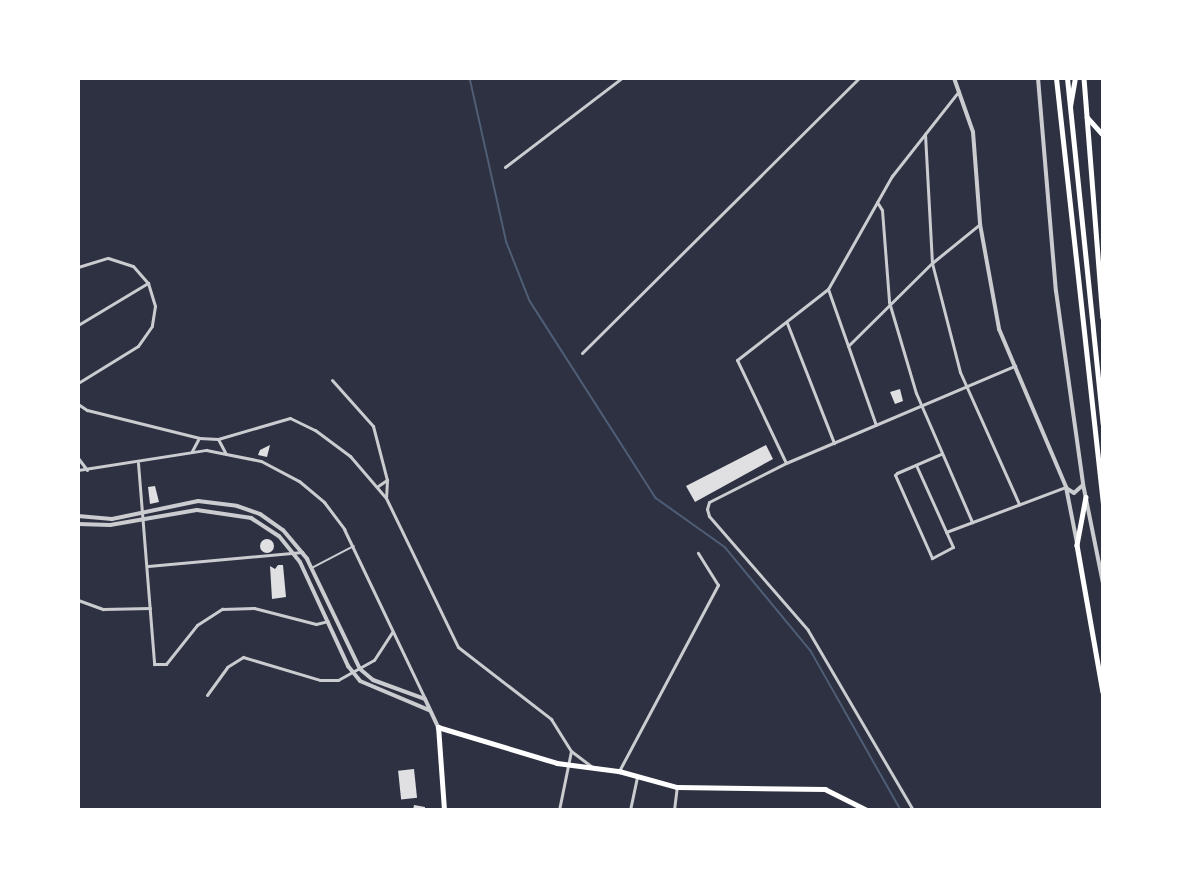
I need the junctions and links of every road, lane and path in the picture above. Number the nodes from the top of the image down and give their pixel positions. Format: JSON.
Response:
{"nodes":[{"id":1,"x":622,"y":78,"type":"edge"},
{"id":2,"x":859,"y":78,"type":"edge"},
{"id":3,"x":954,"y":78,"type":"edge"},
{"id":4,"x":1038,"y":78,"type":"edge"},
{"id":5,"x":1056,"y":78,"type":"edge"},
{"id":6,"x":1067,"y":78,"type":"edge"},
{"id":7,"x":1075,"y":78,"type":"edge"},
{"id":8,"x":1084,"y":78,"type":"edge"},
{"id":9,"x":959,"y":91,"type":"junction"},
{"id":10,"x":1070,"y":107,"type":"junction"},
{"id":11,"x":1086,"y":116,"type":"junction"},
{"id":12,"x":925,"y":133,"type":"junction"},
{"id":13,"x":1103,"y":135,"type":"edge"},
{"id":14,"x":506,"y":167,"type":"dead end"},
{"id":15,"x":877,"y":202,"type":"junction"},
{"id":16,"x":980,"y":224,"type":"junction"},
{"id":17,"x":932,"y":263,"type":"junction"},
{"id":18,"x":1103,"y":266,"type":"edge"},
{"id":19,"x":78,"y":267,"type":"edge"},
{"id":20,"x":1098,"y":280,"type":"junction"},
{"id":21,"x":148,"y":283,"type":"junction"},
{"id":22,"x":828,"y":289,"type":"junction"},
{"id":23,"x":889,"y":302,"type":"junction"},
{"id":24,"x":1103,"y":317,"type":"edge"},
{"id":25,"x":788,"y":323,"type":"junction"},
{"id":26,"x":78,"y":325,"type":"edge"},
{"id":27,"x":848,"y":346,"type":"junction"},
{"id":28,"x":582,"y":353,"type":"dead end"},
{"id":29,"x":1015,"y":366,"type":"junction"},
{"id":30,"x":332,"y":380,"type":"dead end"},
{"id":31,"x":78,"y":383,"type":"edge"},
{"id":32,"x":966,"y":387,"type":"junction"},
{"id":33,"x":78,"y":404,"type":"edge"},
{"id":34,"x":920,"y":407,"type":"junction"},
{"id":35,"x":1103,"y":424,"type":"edge"},
{"id":36,"x":876,"y":425,"type":"junction"},
{"id":37,"x":199,"y":438,"type":"junction"},
{"id":38,"x":218,"y":439,"type":"junction"},
{"id":39,"x":834,"y":443,"type":"junction"},
{"id":40,"x":192,"y":451,"type":"junction"},
{"id":41,"x":225,"y":452,"type":"junction"},
{"id":42,"x":941,"y":454,"type":"junction"},
{"id":43,"x":78,"y":458,"type":"edge"},
{"id":44,"x":138,"y":463,"type":"junction"},
{"id":45,"x":786,"y":463,"type":"junction"},
{"id":46,"x":916,"y":465,"type":"junction"},
{"id":47,"x":78,"y":470,"type":"edge"},
{"id":48,"x":87,"y":470,"type":"junction"},
{"id":49,"x":387,"y":480,"type":"junction"},
{"id":50,"x":1083,"y":484,"type":"junction"},
{"id":51,"x":378,"y":486,"type":"junction"},
{"id":52,"x":1066,"y":487,"type":"junction"},
{"id":53,"x":1086,"y":497,"type":"junction"},
{"id":54,"x":386,"y":498,"type":"junction"},
{"id":55,"x":1019,"y":504,"type":"junction"},
{"id":56,"x":1103,"y":504,"type":"edge"},
{"id":57,"x":144,"y":512,"type":"junction"},
{"id":58,"x":78,"y":516,"type":"edge"},
{"id":59,"x":145,"y":520,"type":"junction"},
{"id":60,"x":972,"y":522,"type":"junction"},
{"id":61,"x":78,"y":524,"type":"edge"},
{"id":62,"x":946,"y":532,"type":"junction"},
{"id":63,"x":1077,"y":545,"type":"junction"},
{"id":64,"x":354,"y":546,"type":"junction"},
{"id":65,"x":302,"y":552,"type":"junction"},
{"id":66,"x":698,"y":553,"type":"dead end"},
{"id":67,"x":296,"y":556,"type":"junction"},
{"id":68,"x":148,"y":566,"type":"junction"},
{"id":69,"x":311,"y":568,"type":"junction"},
{"id":70,"x":1103,"y":583,"type":"edge"},
{"id":71,"x":78,"y":600,"type":"edge"},
{"id":72,"x":150,"y":608,"type":"junction"},
{"id":73,"x":328,"y":621,"type":"junction"},
{"id":74,"x":392,"y":632,"type":"junction"},
{"id":75,"x":1098,"y":656,"type":"junction"},
{"id":76,"x":360,"y":669,"type":"junction"},
{"id":77,"x":1103,"y":669,"type":"edge"},
{"id":78,"x":353,"y":673,"type":"junction"},
{"id":79,"x":1103,"y":692,"type":"edge"},
{"id":80,"x":207,"y":695,"type":"dead end"},
{"id":81,"x":425,"y":699,"type":"junction"},
{"id":82,"x":430,"y":710,"type":"junction"},
{"id":83,"x":438,"y":727,"type":"junction"},
{"id":84,"x":571,"y":751,"type":"junction"},
{"id":85,"x":567,"y":765,"type":"junction"},
{"id":86,"x":592,"y":767,"type":"junction"},
{"id":87,"x":619,"y":771,"type":"junction"},
{"id":88,"x":637,"y":776,"type":"junction"},
{"id":89,"x":677,"y":787,"type":"junction"},
{"id":90,"x":444,"y":809,"type":"edge"},
{"id":91,"x":559,"y":810,"type":"edge"},
{"id":92,"x":630,"y":810,"type":"edge"},
{"id":93,"x":674,"y":810,"type":"edge"},
{"id":94,"x":867,"y":810,"type":"edge"},
{"id":95,"x":914,"y":810,"type":"edge"}],
"edges":[{"from":1,"to":14,"type":"street"},
{"from":2,"to":28,"type":"street"},
{"from":3,"to":9,"type":"street"},
{"from":4,"to":50,"type":"street"},
{"from":5,"to":56,"type":"highway"},
{"from":6,"to":10,"type":"highway"},
{"from":7,"to":10,"type":"highway"},
{"from":8,"to":11,"type":"main road"},
{"from":9,"to":12,"type":"street"},
{"from":9,"to":16,"type":"street"},
{"from":10,"to":35,"type":"highway"},
{"from":11,"to":13,"type":"main road"},
{"from":11,"to":20,"type":"main road"},
{"from":12,"to":15,"type":"street"},
{"from":12,"to":17,"type":"street"},
{"from":15,"to":22,"type":"street"},
{"from":15,"to":23,"type":"street"},
{"from":16,"to":17,"type":"street"},
{"from":16,"to":29,"type":"street"},
{"from":17,"to":23,"type":"street"},
{"from":17,"to":32,"type":"street"},
{"from":18,"to":20,"type":"main road"},
{"from":19,"to":21,"type":"street"},
{"from":20,"to":24,"type":"main road"},
{"from":21,"to":26,"type":"street"},
{"from":21,"to":31,"type":"street"},
{"from":22,"to":25,"type":"street"},
{"from":22,"to":27,"type":"street"},
{"from":23,"to":27,"type":"street"},
{"from":23,"to":34,"type":"street"},
{"from":25,"to":39,"type":"street"},
{"from":25,"to":45,"type":"street"},
{"from":27,"to":36,"type":"street"},
{"from":29,"to":32,"type":"street"},
{"from":29,"to":52,"type":"street"},
{"from":30,"to":49,"type":"street"},
{"from":32,"to":34,"type":"street"},
{"from":32,"to":55,"type":"street"},
{"from":33,"to":37,"type":"street"},
{"from":34,"to":36,"type":"street"},
{"from":34,"to":42,"type":"street"},
{"from":36,"to":39,"type":"street"},
{"from":37,"to":38,"type":"street"},
{"from":37,"to":40,"type":"street"},
{"from":38,"to":41,"type":"street"},
{"from":38,"to":51,"type":"street"},
{"from":39,"to":45,"type":"street"},
{"from":40,"to":41,"type":"street"},
{"from":40,"to":44,"type":"street"},
{"from":41,"to":64,"type":"street"},
{"from":42,"to":46,"type":"street"},
{"from":42,"to":60,"type":"street"},
{"from":43,"to":48,"type":"street"},
{"from":44,"to":48,"type":"street"},
{"from":44,"to":57,"type":"street"},
{"from":45,"to":95,"type":"street"},
{"from":46,"to":62,"type":"street"},
{"from":46,"to":62,"type":"street"},
{"from":47,"to":48,"type":"street"},
{"from":49,"to":51,"type":"street"},
{"from":49,"to":54,"type":"street"},
{"from":50,"to":52,"type":"street"},
{"from":50,"to":53,"type":"street"},
{"from":51,"to":54,"type":"street"},
{"from":52,"to":55,"type":"street"},
{"from":52,"to":63,"type":"street"},
{"from":53,"to":63,"type":"main road"},
{"from":53,"to":70,"type":"street"},
{"from":54,"to":84,"type":"street"},
{"from":55,"to":60,"type":"street"},
{"from":57,"to":58,"type":"street"},
{"from":57,"to":59,"type":"street"},
{"from":57,"to":65,"type":"street"},
{"from":59,"to":61,"type":"street"},
{"from":59,"to":67,"type":"street"},
{"from":59,"to":68,"type":"street"},
{"from":60,"to":62,"type":"street"},
{"from":63,"to":75,"type":"main road"},
{"from":64,"to":69,"type":"lane"},
{"from":64,"to":74,"type":"street"},
{"from":65,"to":67,"type":"street"},
{"from":65,"to":69,"type":"street"},
{"from":66,"to":87,"type":"street"},
{"from":67,"to":68,"type":"street"},
{"from":67,"to":73,"type":"street"},
{"from":68,"to":72,"type":"street"},
{"from":69,"to":76,"type":"street"},
{"from":71,"to":72,"type":"street"},
{"from":72,"to":73,"type":"street"},
{"from":73,"to":78,"type":"street"},
{"from":74,"to":76,"type":"street"},
{"from":74,"to":81,"type":"street"},
{"from":75,"to":77,"type":"main road"},
{"from":75,"to":79,"type":"main road"},
{"from":76,"to":78,"type":"street"},
{"from":76,"to":81,"type":"street"},
{"from":78,"to":80,"type":"street"},
{"from":78,"to":82,"type":"street"},
{"from":81,"to":82,"type":"street"},
{"from":82,"to":83,"type":"street"},
{"from":83,"to":85,"type":"main road"},
{"from":83,"to":90,"type":"main road"},
{"from":84,"to":85,"type":"street"},
{"from":84,"to":86,"type":"street"},
{"from":85,"to":86,"type":"main road"},
{"from":85,"to":91,"type":"street"},
{"from":86,"to":87,"type":"main road"},
{"from":87,"to":88,"type":"main road"},
{"from":88,"to":89,"type":"main road"},
{"from":88,"to":92,"type":"street"},
{"from":89,"to":93,"type":"street"},
{"from":89,"to":94,"type":"main road"}]}
